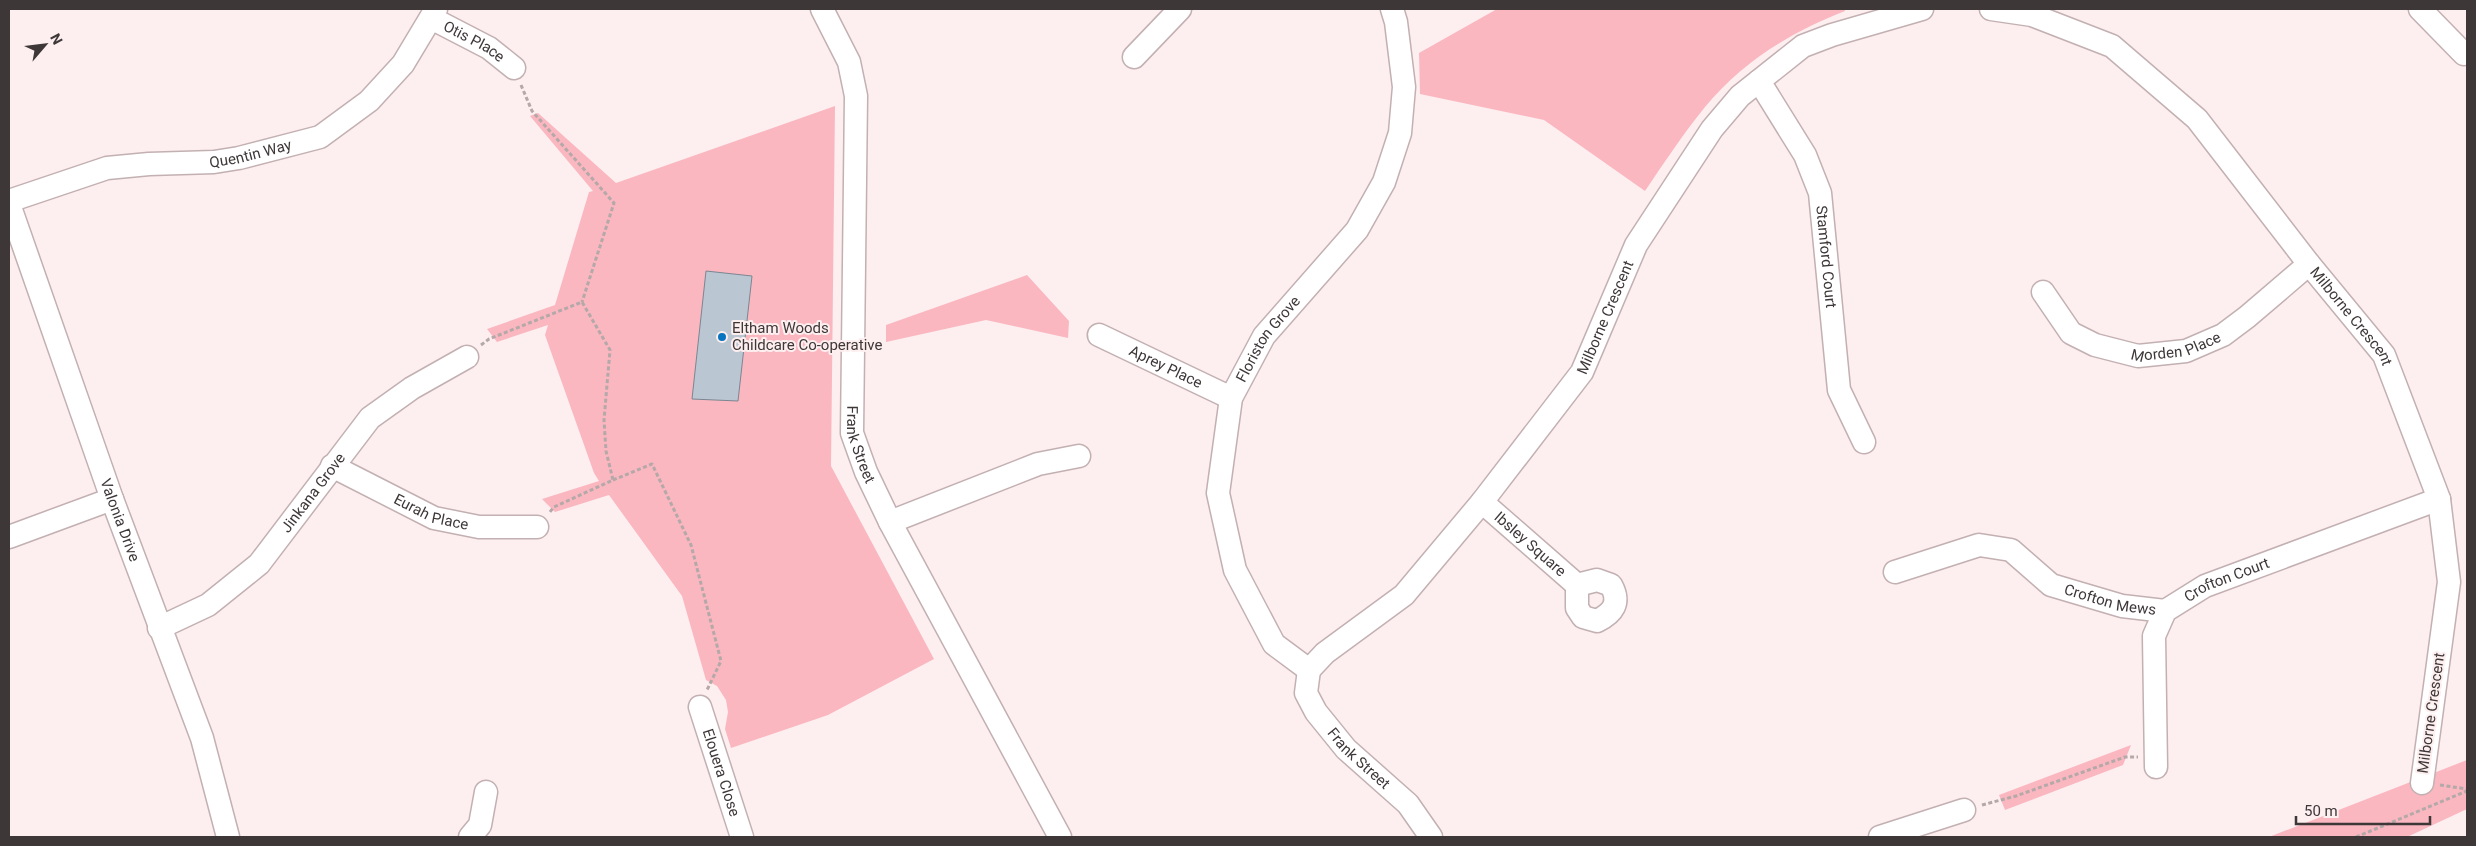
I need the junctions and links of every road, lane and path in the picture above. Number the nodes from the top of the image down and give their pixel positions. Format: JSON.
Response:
{"nodes":[{"id":1,"x":822,"y":9,"type":"edge"},
{"id":2,"x":1180,"y":9,"type":"edge"},
{"id":3,"x":1392,"y":9,"type":"edge"},
{"id":4,"x":1922,"y":9,"type":"edge"},
{"id":5,"x":1992,"y":9,"type":"edge"},
{"id":6,"x":2420,"y":9,"type":"edge"},
{"id":7,"x":434,"y":14,"type":"edge"},
{"id":8,"x":2464,"y":54,"type":"dead end"},
{"id":9,"x":1134,"y":57,"type":"dead end"},
{"id":10,"x":514,"y":68,"type":"joint"},
{"id":11,"x":1759,"y":81,"type":"junction"},
{"id":12,"x":9,"y":200,"type":"edge"},
{"id":13,"x":9,"y":204,"type":"edge"},
{"id":14,"x":2309,"y":264,"type":"junction"},
{"id":15,"x":2043,"y":292,"type":"dead end"},
{"id":16,"x":582,"y":302,"type":"junction"},
{"id":17,"x":1099,"y":335,"type":"dead end"},
{"id":18,"x":467,"y":357,"type":"joint"},
{"id":19,"x":1231,"y":398,"type":"junction"},
{"id":20,"x":1864,"y":442,"type":"dead end"},
{"id":21,"x":1079,"y":456,"type":"dead end"},
{"id":22,"x":332,"y":466,"type":"junction"},
{"id":23,"x":613,"y":480,"type":"junction"},
{"id":24,"x":112,"y":499,"type":"junction"},
{"id":25,"x":2439,"y":499,"type":"junction"},
{"id":26,"x":1482,"y":502,"type":"junction"},
{"id":27,"x":890,"y":522,"type":"junction"},
{"id":28,"x":537,"y":527,"type":"joint"},
{"id":29,"x":9,"y":536,"type":"edge"},
{"id":30,"x":1895,"y":572,"type":"dead end"},
{"id":31,"x":1578,"y":584,"type":"dead end"},
{"id":32,"x":2165,"y":612,"type":"junction"},
{"id":33,"x":159,"y":628,"type":"junction"},
{"id":34,"x":1309,"y":670,"type":"junction"},
{"id":35,"x":700,"y":706,"type":"joint"},
{"id":36,"x":2156,"y":762,"type":"joint"},
{"id":37,"x":2422,"y":783,"type":"joint"},
{"id":38,"x":2467,"y":790,"type":"edge"},
{"id":39,"x":486,"y":792,"type":"dead end"},
{"id":40,"x":2005,"y":800,"type":"dead end"},
{"id":41,"x":1964,"y":810,"type":"dead end"},
{"id":42,"x":228,"y":837,"type":"edge"},
{"id":43,"x":470,"y":837,"type":"edge"},
{"id":44,"x":742,"y":837,"type":"edge"},
{"id":45,"x":1060,"y":837,"type":"edge"},
{"id":46,"x":1431,"y":837,"type":"edge"},
{"id":47,"x":1880,"y":837,"type":"edge"},
{"id":48,"x":2356,"y":837,"type":"edge"}],
"edges":[{"from":1,"to":27,"type":"street","name":"Frank Street"},
{"from":2,"to":9,"type":"street"},
{"from":3,"to":19,"type":"street","name":"Floriston Grove"},
{"from":4,"to":11,"type":"street","name":"Milborne Crescent"},
{"from":5,"to":14,"type":"street","name":"Milborne Crescent"},
{"from":6,"to":8,"type":"street"},
{"from":7,"to":10,"type":"street","name":"Otis Place"},
{"from":7,"to":12,"type":"street","name":"Quentin Way"},
{"from":10,"to":16,"type":"path"},
{"from":11,"to":20,"type":"street","name":"Stamford Court"},
{"from":11,"to":26,"type":"street","name":"Milborne Crescent"},
{"from":13,"to":24,"type":"street","name":"Valonia Drive"},
{"from":14,"to":15,"type":"street","name":"Morden Place"},
{"from":14,"to":25,"type":"street","name":"Milborne Crescent"},
{"from":16,"to":18,"type":"path"},
{"from":16,"to":23,"type":"path"},
{"from":17,"to":19,"type":"street","name":"Aprey Place"},
{"from":18,"to":22,"type":"street","name":"Jinkana Grove"},
{"from":19,"to":34,"type":"street","name":"Floriston Grove"},
{"from":21,"to":27,"type":"street"},
{"from":22,"to":28,"type":"street","name":"Eurah Place"},
{"from":22,"to":33,"type":"street","name":"Jinkana Grove"},
{"from":23,"to":28,"type":"path"},
{"from":23,"to":35,"type":"path"},
{"from":24,"to":29,"type":"street"},
{"from":24,"to":33,"type":"street","name":"Valonia Drive"},
{"from":25,"to":32,"type":"street","name":"Crofton Court"},
{"from":25,"to":37,"type":"street","name":"Milborne Crescent"},
{"from":26,"to":31,"type":"street","name":"Ibsley Square"},
{"from":26,"to":34,"type":"street","name":"Milborne Crescent"},
{"from":27,"to":45,"type":"street","name":"Frank Street"},
{"from":30,"to":32,"type":"street","name":"Crofton Mews"},
{"from":32,"to":36,"type":"street"},
{"from":33,"to":42,"type":"street","name":"Valonia Drive"},
{"from":34,"to":46,"type":"street","name":"Frank Street"},
{"from":35,"to":44,"type":"street","name":"Elouera Close"},
{"from":36,"to":40,"type":"path"},
{"from":37,"to":38,"type":"path"},
{"from":38,"to":48,"type":"path"},
{"from":39,"to":43,"type":"street"},
{"from":41,"to":47,"type":"street"}]}
